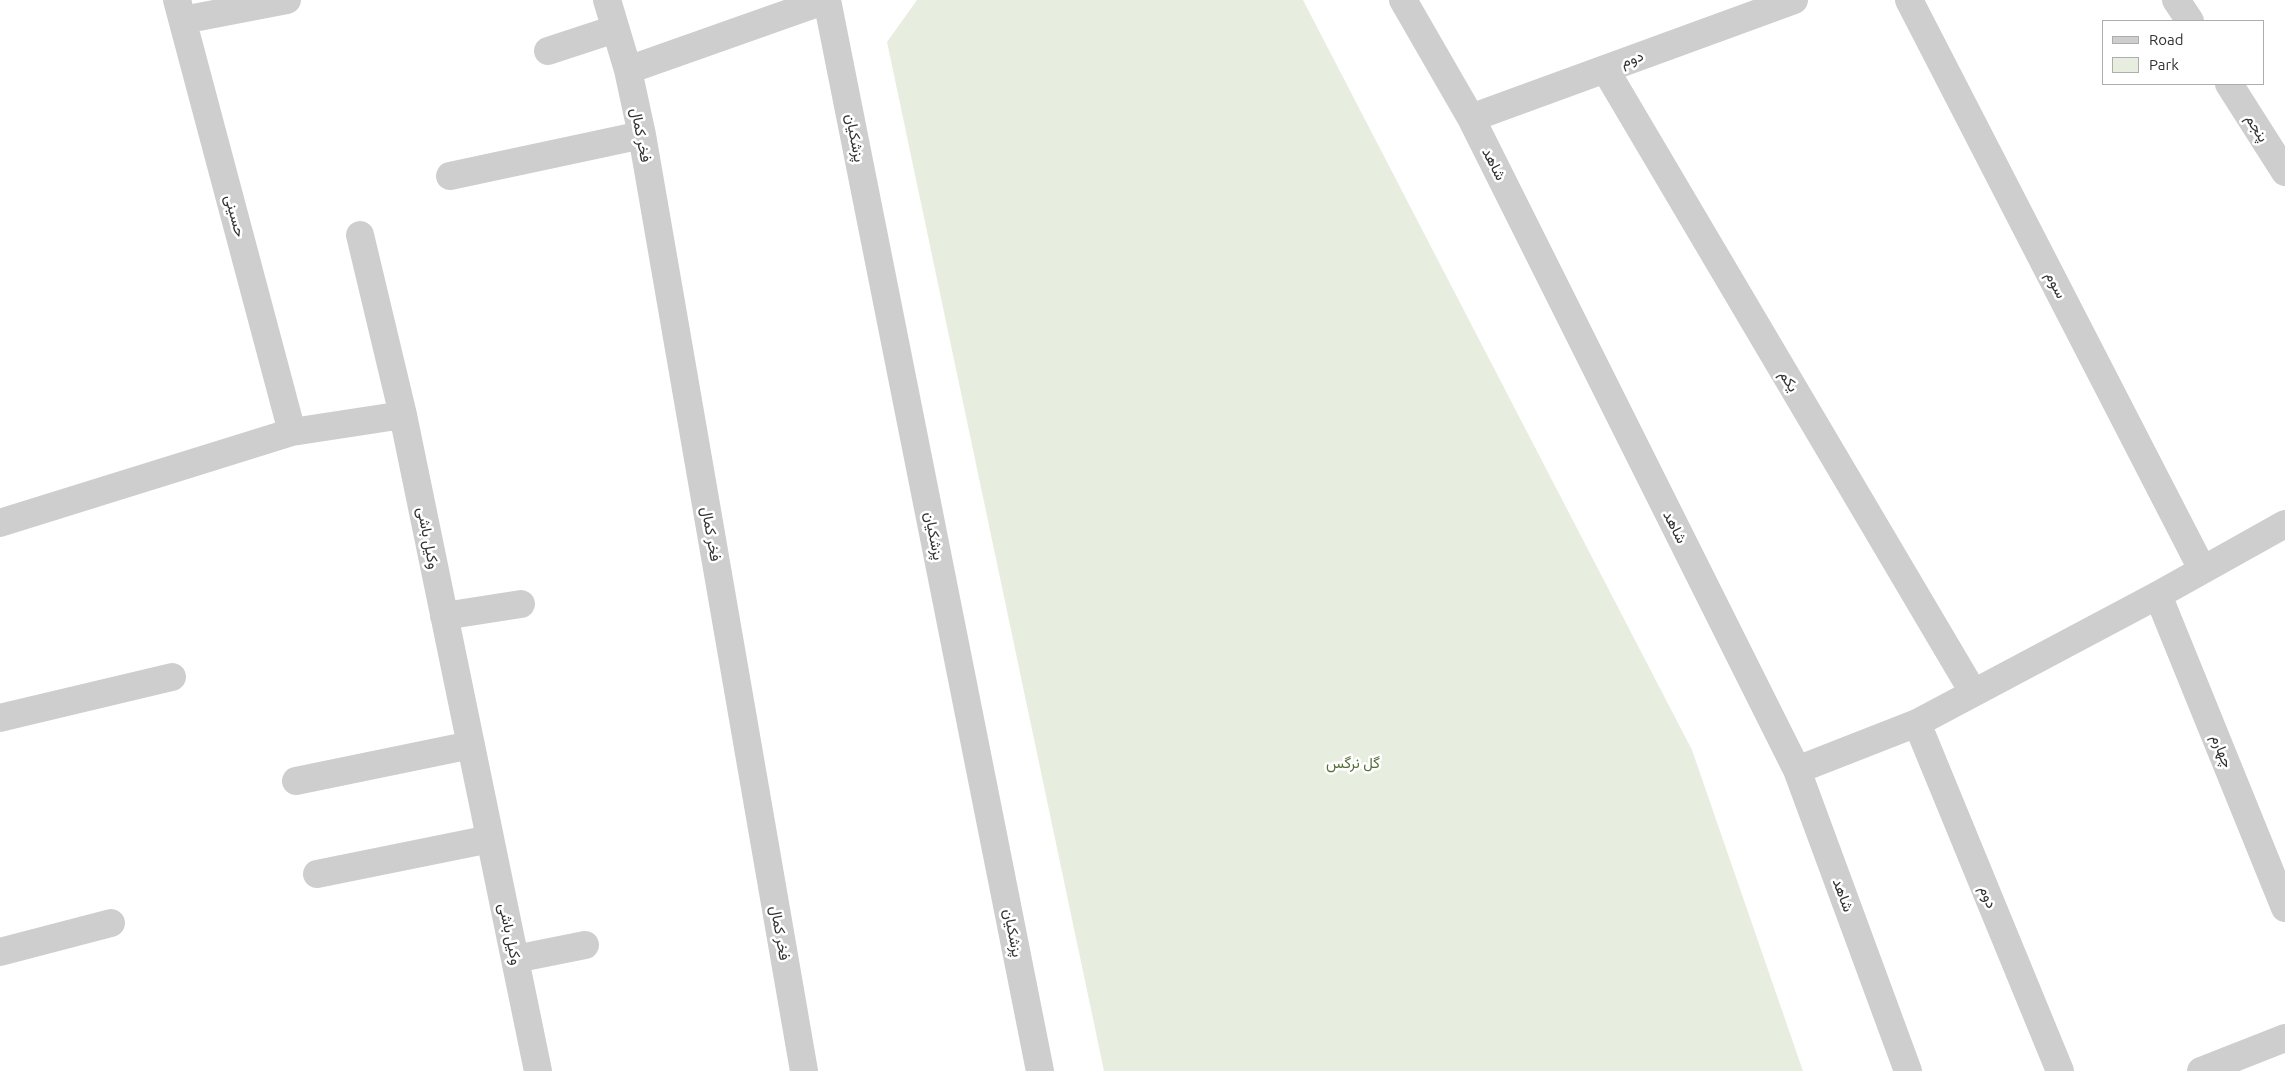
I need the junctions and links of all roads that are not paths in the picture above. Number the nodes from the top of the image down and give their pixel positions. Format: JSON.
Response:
{"nodes":[{"id":1,"x":287,"y":0,"type":"edge"},
{"id":2,"x":607,"y":0,"type":"edge"},
{"id":3,"x":827,"y":0,"type":"edge"},
{"id":4,"x":1403,"y":0,"type":"edge"},
{"id":5,"x":1794,"y":0,"type":"edge"},
{"id":6,"x":1910,"y":0,"type":"edge"},
{"id":7,"x":2176,"y":0,"type":"edge"},
{"id":8,"x":180,"y":10,"type":"edge"},
{"id":9,"x":2189,"y":20,"type":"edge"},
{"id":10,"x":615,"y":29,"type":"junction"},
{"id":11,"x":548,"y":51,"type":"dead end"},
{"id":12,"x":1605,"y":69,"type":"junction"},
{"id":13,"x":628,"y":70,"type":"junction"},
{"id":14,"x":2230,"y":85,"type":"edge"},
{"id":15,"x":1471,"y":118,"type":"junction"},
{"id":16,"x":642,"y":135,"type":"junction"},
{"id":17,"x":2285,"y":172,"type":"edge"},
{"id":18,"x":450,"y":176,"type":"dead end"},
{"id":19,"x":360,"y":235,"type":"dead end"},
{"id":20,"x":403,"y":414,"type":"junction"},
{"id":21,"x":292,"y":432,"type":"junction"},
{"id":22,"x":0,"y":523,"type":"edge"},
{"id":23,"x":2285,"y":524,"type":"edge"},
{"id":24,"x":2202,"y":569,"type":"junction"},
{"id":25,"x":2158,"y":594,"type":"junction"},
{"id":26,"x":521,"y":604,"type":"dead end"},
{"id":27,"x":444,"y":616,"type":"junction"},
{"id":28,"x":172,"y":677,"type":"dead end"},
{"id":29,"x":1973,"y":692,"type":"junction"},
{"id":30,"x":0,"y":718,"type":"edge"},
{"id":31,"x":1917,"y":722,"type":"junction"},
{"id":32,"x":471,"y":745,"type":"junction"},
{"id":33,"x":1798,"y":770,"type":"junction"},
{"id":34,"x":296,"y":781,"type":"dead end"},
{"id":35,"x":490,"y":839,"type":"junction"},
{"id":36,"x":317,"y":874,"type":"dead end"},
{"id":37,"x":2285,"y":908,"type":"edge"},
{"id":38,"x":112,"y":923,"type":"dead end"},
{"id":39,"x":585,"y":945,"type":"dead end"},
{"id":40,"x":0,"y":952,"type":"edge"},
{"id":41,"x":515,"y":959,"type":"junction"},
{"id":42,"x":2285,"y":1038,"type":"edge"},
{"id":43,"x":538,"y":1071,"type":"edge"},
{"id":44,"x":804,"y":1071,"type":"edge"},
{"id":45,"x":1040,"y":1071,"type":"edge"},
{"id":46,"x":1908,"y":1071,"type":"edge"},
{"id":47,"x":2060,"y":1071,"type":"edge"},
{"id":48,"x":2201,"y":1071,"type":"edge"}],
"edges":[{"from":1,"to":8,"type":"street"},
{"from":2,"to":10,"type":"street","name":"فخر کمال"},
{"from":3,"to":13,"type":"street"},
{"from":3,"to":45,"type":"street","name":"پزشکیان"},
{"from":4,"to":15,"type":"street","name":"شاهد"},
{"from":5,"to":12,"type":"street","name":"دوم"},
{"from":6,"to":24,"type":"street","name":"سوم"},
{"from":7,"to":9,"type":"street"},
{"from":8,"to":21,"type":"street","name":"حسینی"},
{"from":10,"to":11,"type":"street"},
{"from":10,"to":13,"type":"street","name":"فخر کمال"},
{"from":12,"to":15,"type":"street","name":"دوم"},
{"from":12,"to":29,"type":"street","name":"یکم"},
{"from":13,"to":16,"type":"street","name":"فخر کمال"},
{"from":14,"to":17,"type":"street","name":"پنجم"},
{"from":15,"to":33,"type":"street","name":"شاهد"},
{"from":16,"to":18,"type":"street"},
{"from":16,"to":44,"type":"street","name":"فخر کمال"},
{"from":19,"to":20,"type":"street","name":"وکیل باشی"},
{"from":20,"to":21,"type":"street"},
{"from":20,"to":27,"type":"street","name":"وکیل باشی"},
{"from":21,"to":22,"type":"street"},
{"from":23,"to":24,"type":"street"},
{"from":24,"to":25,"type":"street"},
{"from":25,"to":29,"type":"street"},
{"from":25,"to":37,"type":"street","name":"چهارم"},
{"from":26,"to":27,"type":"street"},
{"from":27,"to":32,"type":"street","name":"وکیل باشی"},
{"from":28,"to":30,"type":"street"},
{"from":29,"to":31,"type":"street"},
{"from":31,"to":33,"type":"street"},
{"from":31,"to":47,"type":"street","name":"دوم"},
{"from":32,"to":34,"type":"street"},
{"from":32,"to":35,"type":"street","name":"وکیل باشی"},
{"from":33,"to":46,"type":"street","name":"شاهد"},
{"from":35,"to":36,"type":"street"},
{"from":35,"to":41,"type":"street","name":"وکیل باشی"},
{"from":38,"to":40,"type":"street"},
{"from":39,"to":41,"type":"street"},
{"from":41,"to":43,"type":"street","name":"وکیل باشی"},
{"from":42,"to":48,"type":"street"}]}
